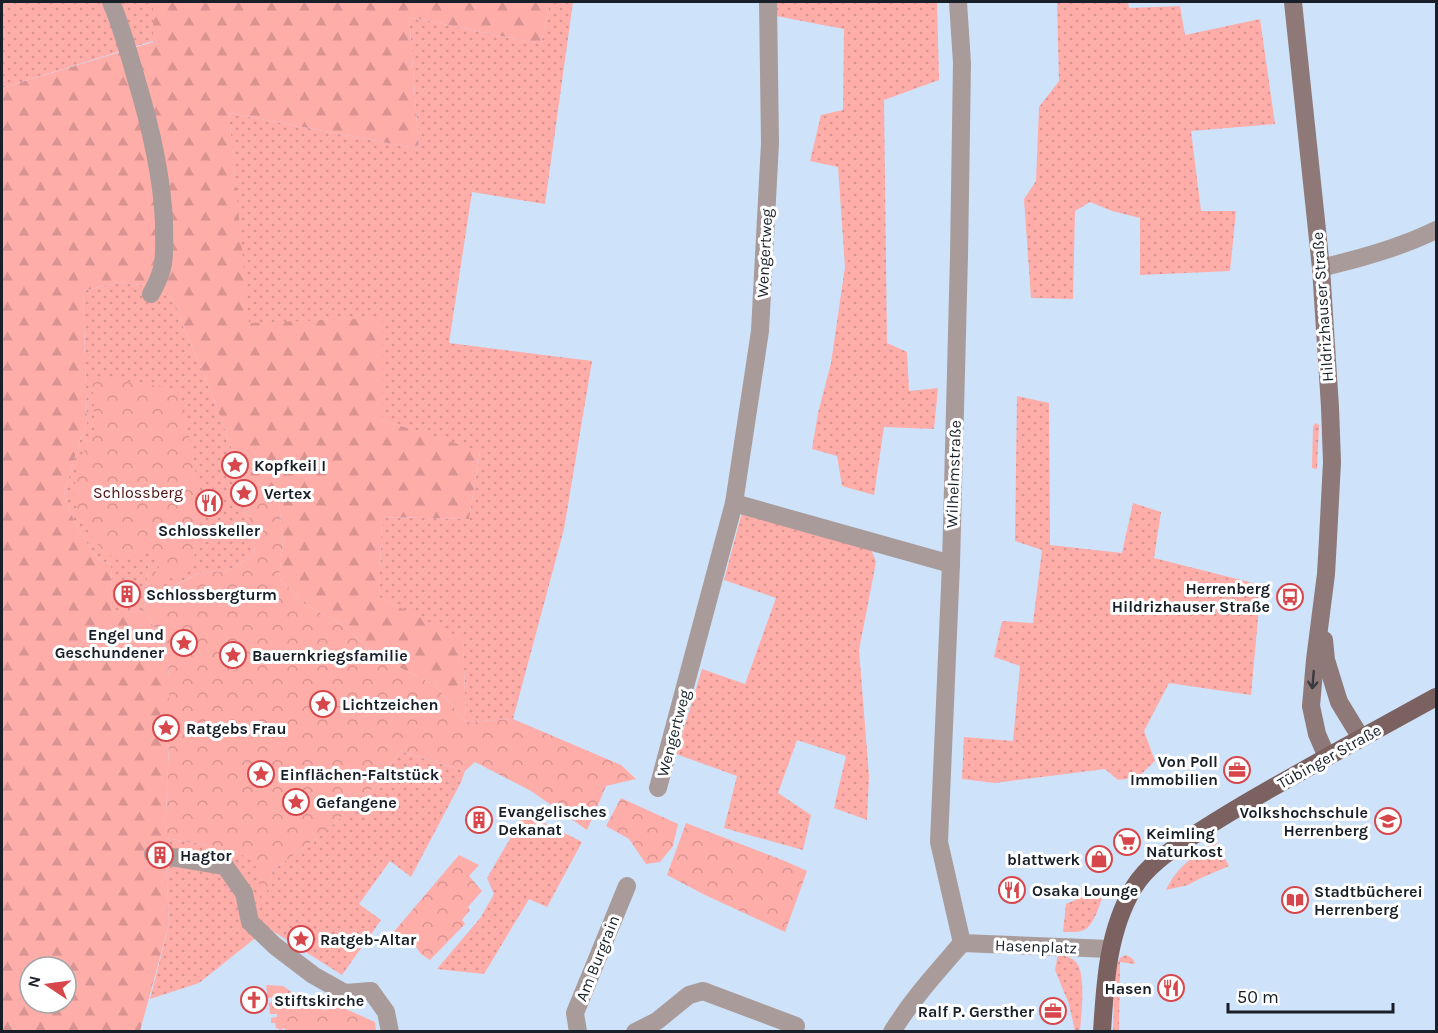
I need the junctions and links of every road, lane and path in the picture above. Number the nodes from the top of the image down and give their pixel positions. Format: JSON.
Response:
{"nodes":[{"id":1,"x":111,"y":2,"type":"edge"},
{"id":2,"x":768,"y":2,"type":"edge"},
{"id":3,"x":958,"y":2,"type":"edge"},
{"id":4,"x":1293,"y":2,"type":"edge"},
{"id":5,"x":1437,"y":230,"type":"edge"},
{"id":6,"x":1321,"y":268,"type":"junction"},
{"id":7,"x":151,"y":294,"type":"dead end"},
{"id":8,"x":734,"y":503,"type":"junction"},
{"id":9,"x":951,"y":564,"type":"junction"},
{"id":10,"x":1320,"y":613,"type":"junction"},
{"id":11,"x":1437,"y":697,"type":"edge"},
{"id":12,"x":1361,"y":738,"type":"junction"},
{"id":13,"x":1327,"y":757,"type":"junction"},
{"id":14,"x":658,"y":788,"type":"dead end"},
{"id":15,"x":153,"y":854,"type":"dead end"},
{"id":16,"x":627,"y":886,"type":"dead end"},
{"id":17,"x":962,"y":943,"type":"junction"},
{"id":18,"x":1110,"y":950,"type":"junction"},
{"id":19,"x":799,"y":1030,"type":"edge"},
{"id":20,"x":390,"y":1032,"type":"edge"},
{"id":21,"x":578,"y":1032,"type":"edge"},
{"id":22,"x":635,"y":1032,"type":"edge"},
{"id":23,"x":892,"y":1032,"type":"edge"},
{"id":24,"x":1102,"y":1032,"type":"edge"}],
"edges":[{"from":1,"to":7,"type":"street"},
{"from":2,"to":8,"type":"street","name":"Wengertweg"},
{"from":3,"to":9,"type":"street","name":"Wilhelmstraße"},
{"from":4,"to":6,"type":"main road","name":"Hildrizhauser Straße"},
{"from":5,"to":6,"type":"street"},
{"from":6,"to":10,"type":"main road","name":"Hildrizhauser Straße"},
{"from":8,"to":9,"type":"street"},
{"from":8,"to":14,"type":"street","name":"Wengertweg"},
{"from":9,"to":17,"type":"street","name":"Wilhelmstraße"},
{"from":10,"to":12,"type":"main road","name":"Hildrizhauser Straße"},
{"from":10,"to":13,"type":"main road","name":"Hildrizhauser Straße","one_way":true},
{"from":11,"to":12,"type":"main road","name":"Tübinger Straße"},
{"from":12,"to":13,"type":"main road","name":"Tübinger Straße"},
{"from":13,"to":18,"type":"main road","name":"Tübinger Straße"},
{"from":15,"to":20,"type":"street"},
{"from":16,"to":21,"type":"street","name":"Am Burgrain"},
{"from":17,"to":18,"type":"street","name":"Hasenplatz"},
{"from":17,"to":23,"type":"street"},
{"from":18,"to":24,"type":"main road","name":"Tübinger Straße"},
{"from":19,"to":22,"type":"street"}]}
